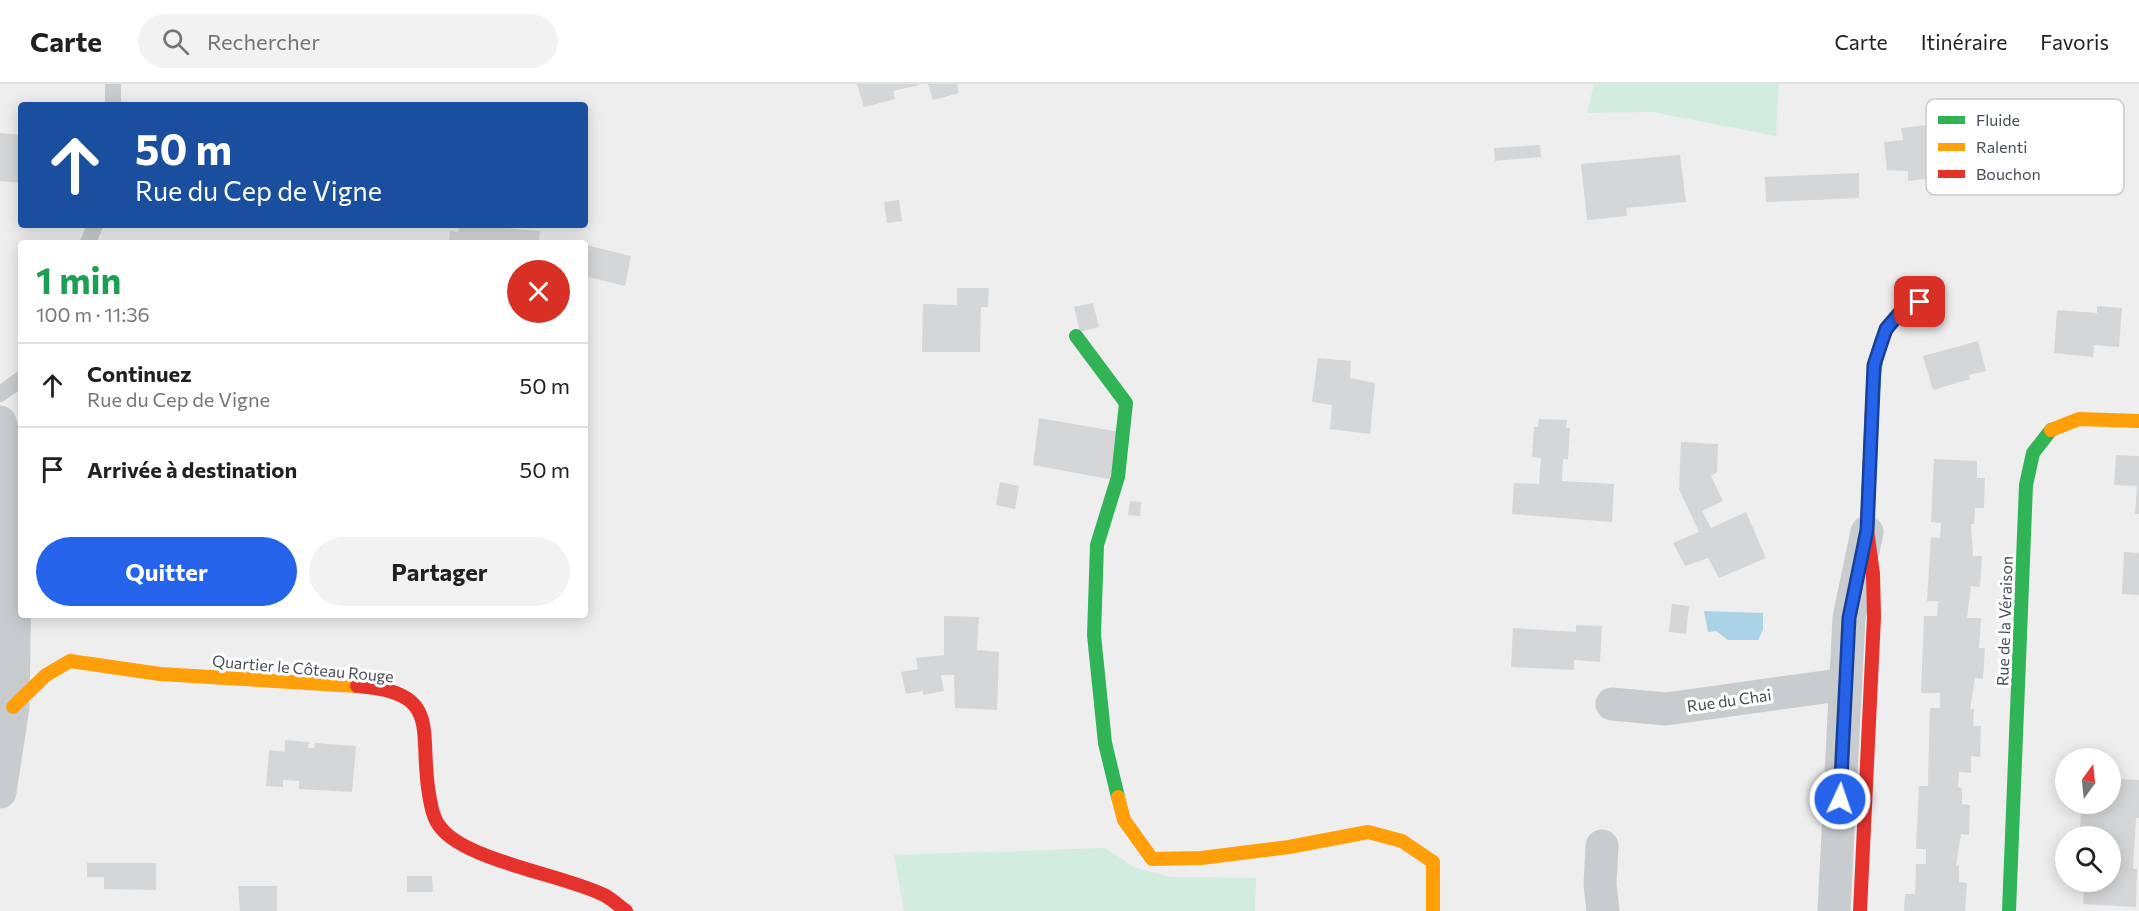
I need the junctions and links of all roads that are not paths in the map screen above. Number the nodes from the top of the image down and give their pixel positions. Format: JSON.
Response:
{"nodes":[{"id":1,"x":112,"y":84,"type":"edge"},
{"id":2,"x":113,"y":102,"type":"edge"},
{"id":3,"x":1920,"y":302,"type":"dead end"},
{"id":4,"x":1076,"y":336,"type":"dead end"},
{"id":5,"x":18,"y":381,"type":"edge"},
{"id":6,"x":0,"y":394,"type":"edge"},
{"id":7,"x":2139,"y":421,"type":"edge"},
{"id":8,"x":0,"y":422,"type":"edge"},
{"id":9,"x":1867,"y":530,"type":"junction"},
{"id":10,"x":1846,"y":684,"type":"junction"},
{"id":11,"x":1612,"y":704,"type":"dead end"},
{"id":12,"x":12,"y":707,"type":"junction"},
{"id":13,"x":0,"y":792,"type":"edge"},
{"id":14,"x":1602,"y":846,"type":"dead end"},
{"id":15,"x":626,"y":911,"type":"edge"},
{"id":16,"x":1433,"y":911,"type":"edge"},
{"id":17,"x":1603,"y":911,"type":"edge"},
{"id":18,"x":1834,"y":911,"type":"edge"},
{"id":19,"x":1860,"y":911,"type":"edge"},
{"id":20,"x":2009,"y":911,"type":"edge"}],
"edges":[{"from":1,"to":2,"type":"lane"},
{"from":3,"to":9,"type":"street"},
{"from":4,"to":16,"type":"street"},
{"from":5,"to":6,"type":"lane"},
{"from":7,"to":20,"type":"street","name":"Rue de la Véraison"},
{"from":8,"to":12,"type":"street"},
{"from":9,"to":10,"type":"street"},
{"from":9,"to":19,"type":"street"},
{"from":10,"to":11,"type":"street","name":"Rue du Chai"},
{"from":10,"to":18,"type":"street"},
{"from":12,"to":13,"type":"street"},
{"from":12,"to":15,"type":"street","name":"Quartier le Côteau Rouge"},
{"from":14,"to":17,"type":"street"}]}
